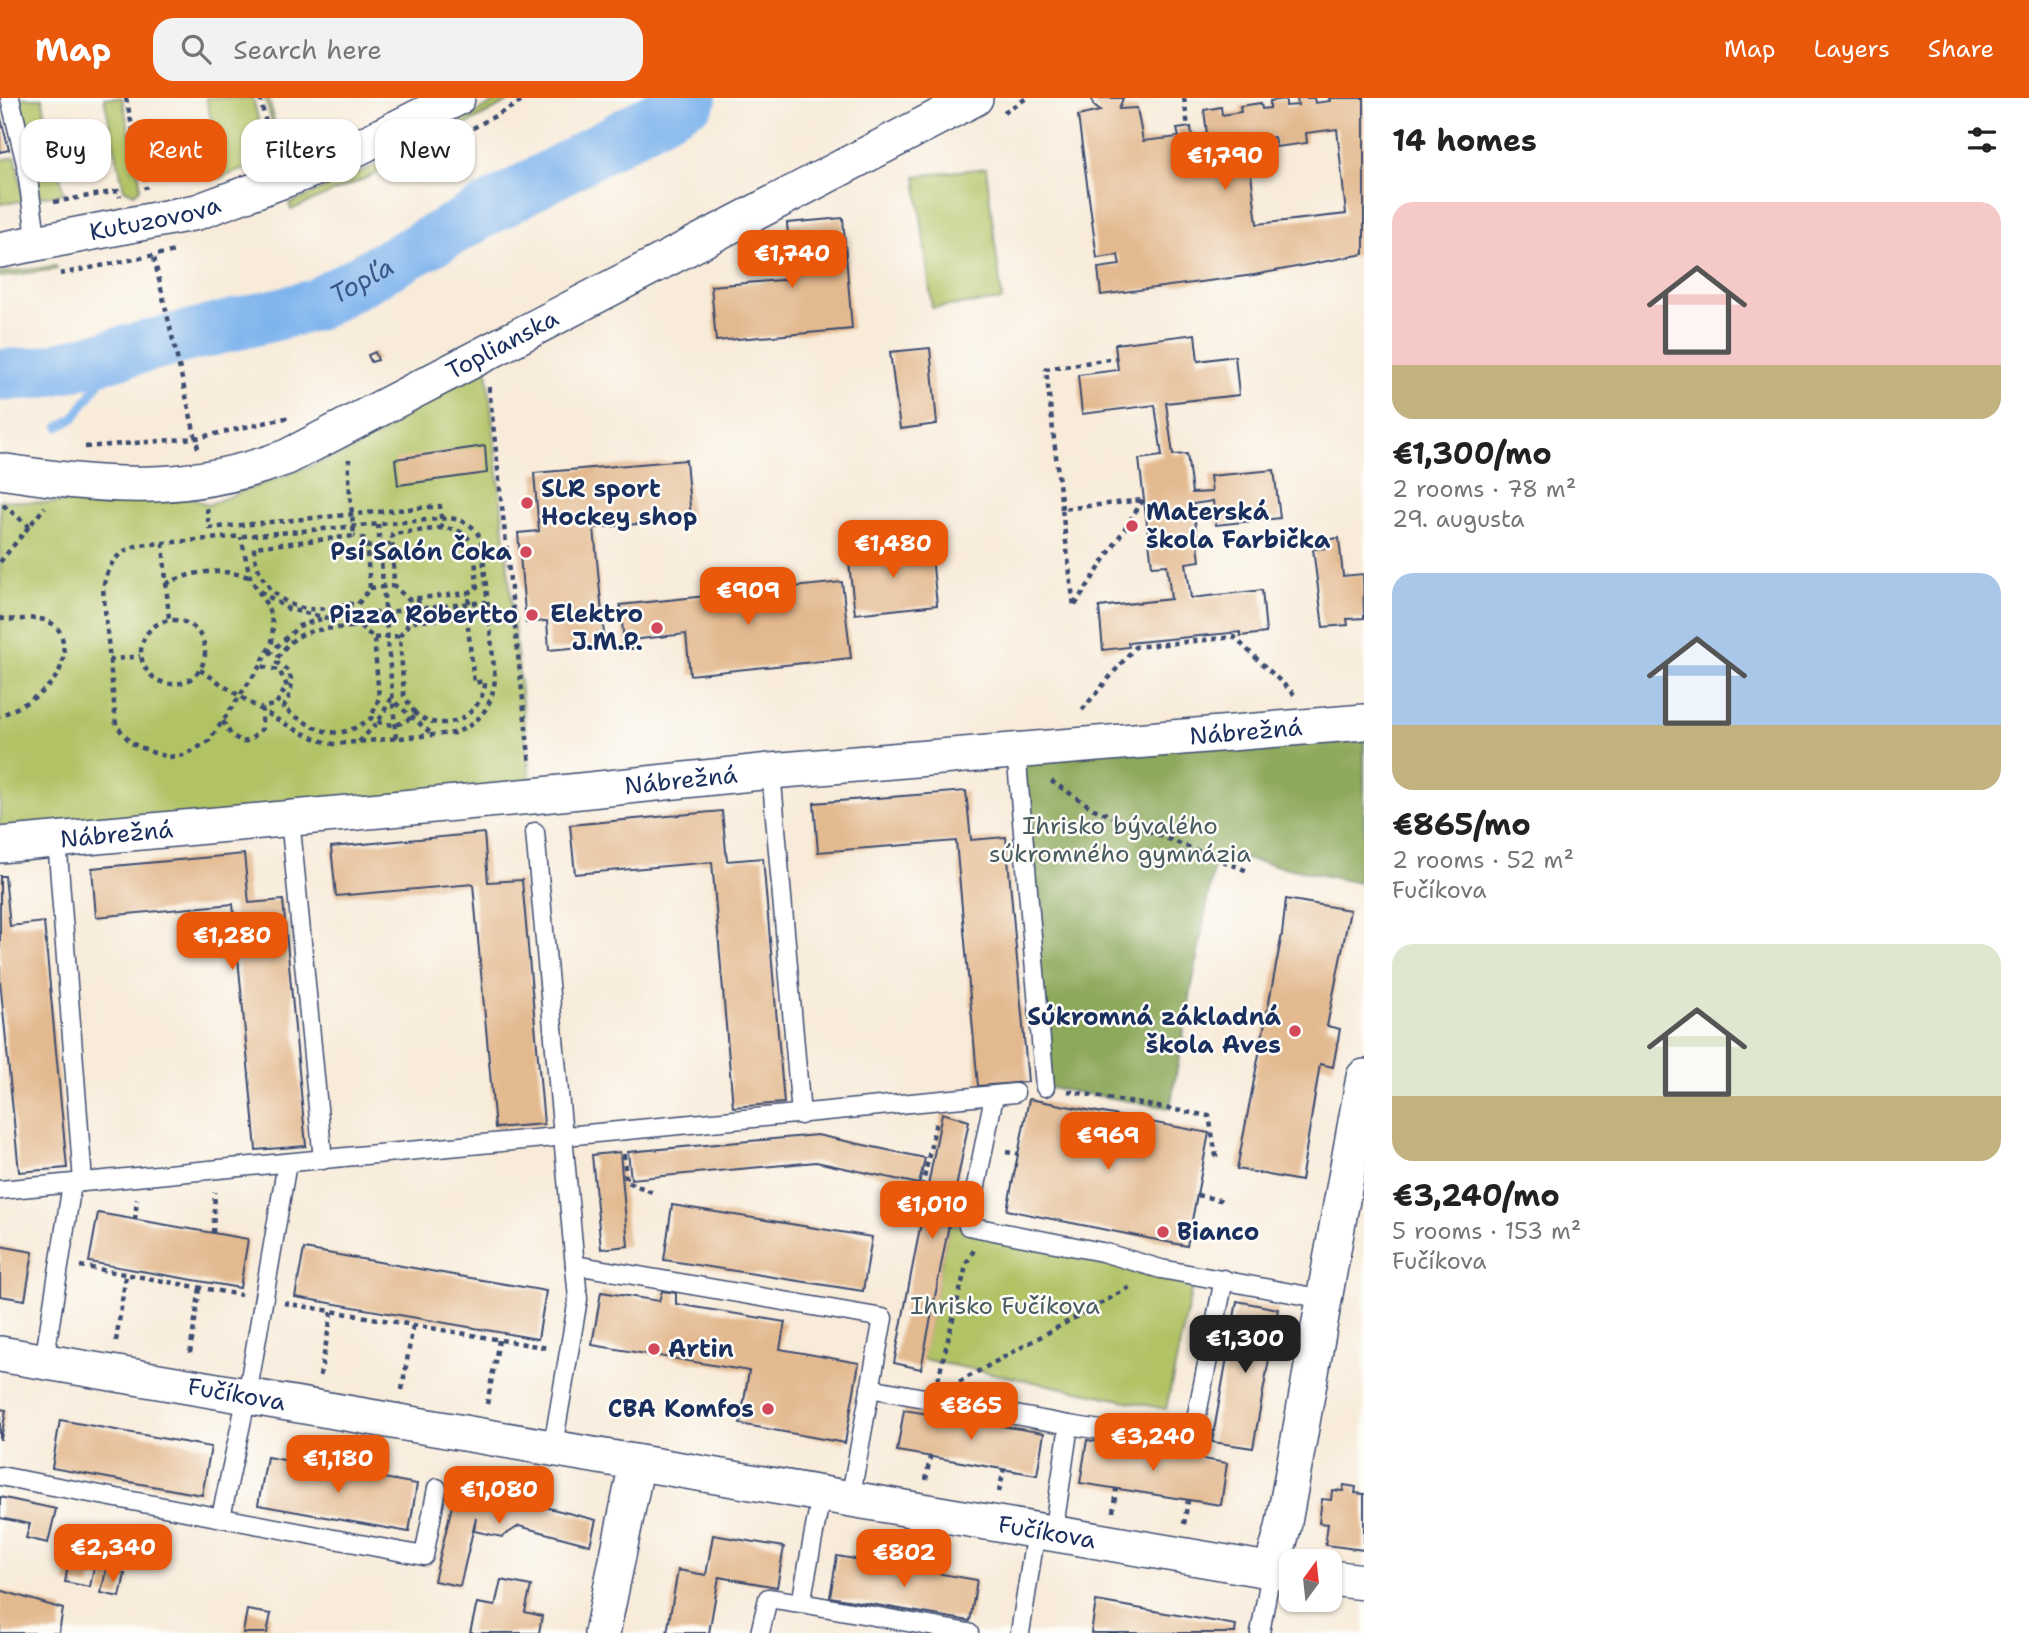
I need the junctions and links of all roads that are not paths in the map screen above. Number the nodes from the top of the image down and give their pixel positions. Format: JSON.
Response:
{"nodes":[{"id":1,"x":10,"y":98,"type":"edge"},
{"id":2,"x":457,"y":98,"type":"edge"},
{"id":3,"x":975,"y":98,"type":"edge"},
{"id":4,"x":37,"y":244,"type":"junction"},
{"id":5,"x":0,"y":250,"type":"edge"},
{"id":6,"x":0,"y":471,"type":"edge"},
{"id":7,"x":1364,"y":722,"type":"edge"},
{"id":8,"x":1016,"y":751,"type":"junction"},
{"id":9,"x":771,"y":771,"type":"junction"},
{"id":10,"x":290,"y":818,"type":"junction"},
{"id":11,"x":535,"y":832,"type":"dead end"},
{"id":12,"x":57,"y":839,"type":"junction"},
{"id":13,"x":0,"y":845,"type":"edge"},
{"id":14,"x":1364,"y":1077,"type":"edge"},
{"id":15,"x":1045,"y":1087,"type":"road end"},
{"id":16,"x":1015,"y":1093,"type":"dead end"},
{"id":17,"x":994,"y":1096,"type":"junction"},
{"id":18,"x":801,"y":1115,"type":"junction"},
{"id":19,"x":561,"y":1138,"type":"junction"},
{"id":20,"x":323,"y":1160,"type":"junction"},
{"id":21,"x":287,"y":1163,"type":"junction"},
{"id":22,"x":78,"y":1183,"type":"junction"},
{"id":23,"x":0,"y":1191,"type":"edge"},
{"id":24,"x":575,"y":1265,"type":"junction"},
{"id":25,"x":1224,"y":1279,"type":"junction"},
{"id":26,"x":1324,"y":1298,"type":"junction"},
{"id":27,"x":0,"y":1354,"type":"edge"},
{"id":28,"x":44,"y":1362,"type":"junction"},
{"id":29,"x":870,"y":1388,"type":"junction"},
{"id":30,"x":247,"y":1396,"type":"junction"},
{"id":31,"x":1069,"y":1425,"type":"junction"},
{"id":32,"x":553,"y":1446,"type":"junction"},
{"id":33,"x":637,"y":1463,"type":"junction"},
{"id":34,"x":0,"y":1476,"type":"edge"},
{"id":35,"x":437,"y":1488,"type":"dead end"},
{"id":36,"x":836,"y":1497,"type":"junction"},
{"id":37,"x":221,"y":1517,"type":"junction"},
{"id":38,"x":1044,"y":1533,"type":"junction"},
{"id":39,"x":1282,"y":1549,"type":"edge"},
{"id":40,"x":1279,"y":1573,"type":"edge"},
{"id":41,"x":1279,"y":1579,"type":"edge"},
{"id":42,"x":1342,"y":1579,"type":"edge"},
{"id":43,"x":1364,"y":1582,"type":"edge"},
{"id":44,"x":801,"y":1603,"type":"junction"},
{"id":45,"x":602,"y":1633,"type":"edge"},
{"id":46,"x":760,"y":1633,"type":"edge"},
{"id":47,"x":969,"y":1633,"type":"edge"},
{"id":48,"x":1020,"y":1633,"type":"edge"},
{"id":49,"x":1260,"y":1633,"type":"edge"}],
"edges":[{"from":1,"to":4,"type":"lane"},
{"from":2,"to":4,"type":"street","name":"Kutuzovova"},
{"from":3,"to":6,"type":"street","name":"Toplianska"},
{"from":4,"to":5,"type":"street","name":"Kutuzovova"},
{"from":7,"to":8,"type":"street","name":"Nábrežná"},
{"from":8,"to":9,"type":"street","name":"Nábrežná"},
{"from":8,"to":15,"type":"lane"},
{"from":9,"to":10,"type":"street","name":"Nábrežná"},
{"from":9,"to":18,"type":"lane"},
{"from":10,"to":12,"type":"street","name":"Nábrežná"},
{"from":10,"to":20,"type":"lane"},
{"from":11,"to":19,"type":"lane"},
{"from":12,"to":13,"type":"street","name":"Nábrežná"},
{"from":12,"to":22,"type":"lane"},
{"from":14,"to":26,"type":"street"},
{"from":16,"to":17,"type":"lane"},
{"from":17,"to":18,"type":"lane"},
{"from":17,"to":25,"type":"lane"},
{"from":18,"to":19,"type":"lane"},
{"from":19,"to":20,"type":"lane"},
{"from":19,"to":24,"type":"lane"},
{"from":20,"to":21,"type":"lane"},
{"from":21,"to":22,"type":"lane"},
{"from":21,"to":30,"type":"lane"},
{"from":22,"to":23,"type":"lane"},
{"from":22,"to":28,"type":"lane"},
{"from":24,"to":29,"type":"lane"},
{"from":24,"to":32,"type":"lane"},
{"from":25,"to":26,"type":"lane"},
{"from":25,"to":31,"type":"lane"},
{"from":26,"to":39,"type":"street"},
{"from":27,"to":28,"type":"street","name":"Fučíkova"},
{"from":28,"to":30,"type":"street","name":"Fučíkova"},
{"from":29,"to":31,"type":"lane"},
{"from":29,"to":36,"type":"lane"},
{"from":30,"to":32,"type":"street","name":"Fučíkova"},
{"from":30,"to":37,"type":"lane"},
{"from":31,"to":38,"type":"lane"},
{"from":32,"to":33,"type":"street","name":"Fučíkova"},
{"from":33,"to":36,"type":"street","name":"Fučíkova"},
{"from":33,"to":45,"type":"street"},
{"from":34,"to":37,"type":"lane"},
{"from":35,"to":37,"type":"lane"},
{"from":36,"to":38,"type":"street","name":"Fučíkova"},
{"from":36,"to":44,"type":"lane"},
{"from":38,"to":40,"type":"street","name":"Fučíkova"},
{"from":38,"to":48,"type":"lane"},
{"from":41,"to":49,"type":"lane"},
{"from":42,"to":43,"type":"street"},
{"from":44,"to":46,"type":"lane"},
{"from":44,"to":47,"type":"lane"}]}
